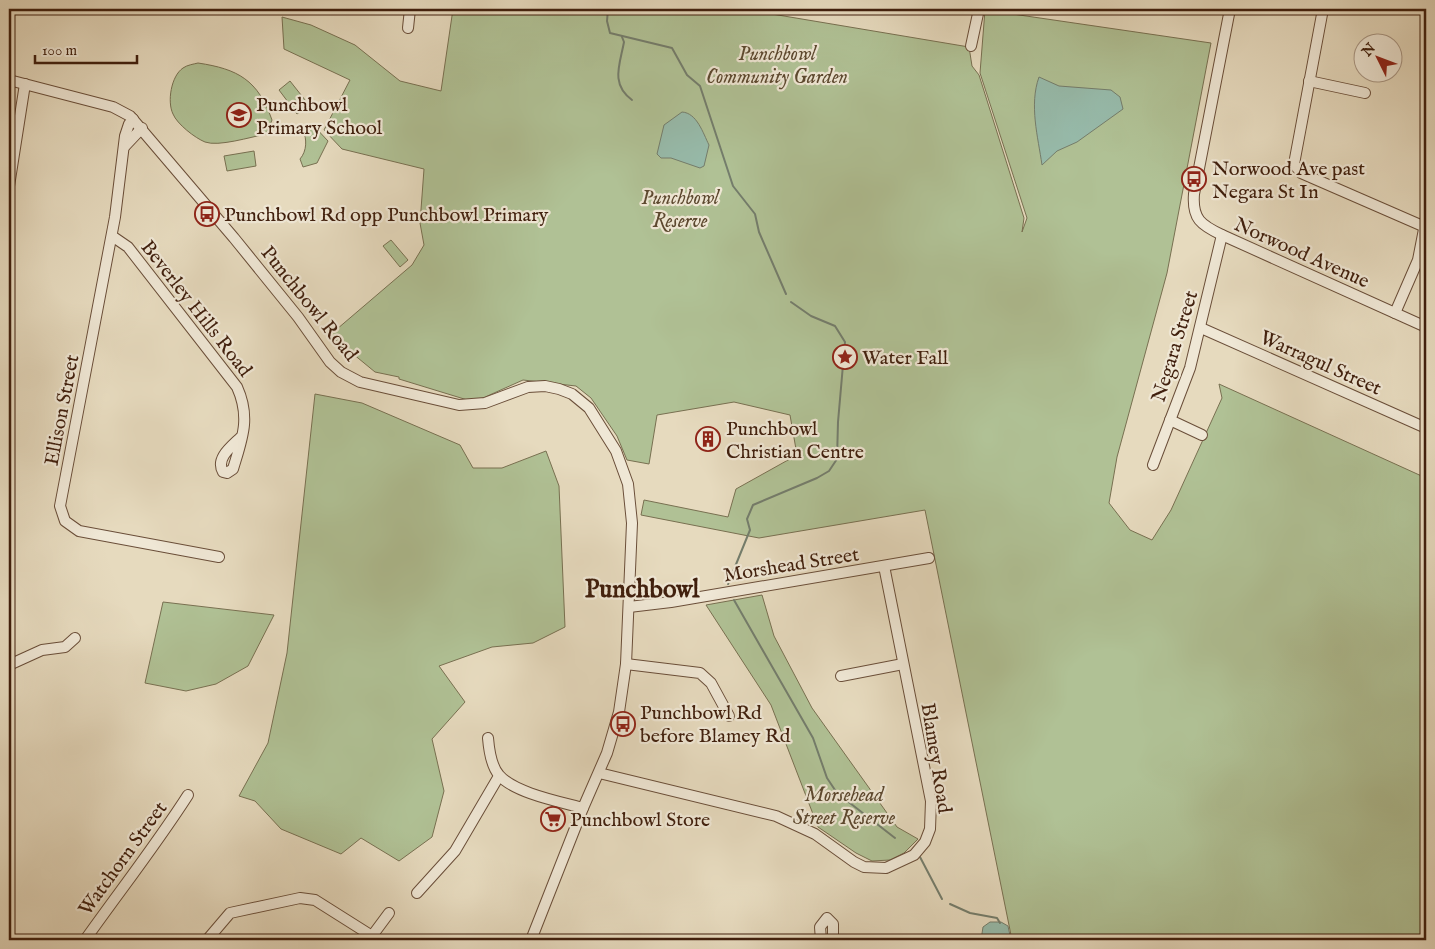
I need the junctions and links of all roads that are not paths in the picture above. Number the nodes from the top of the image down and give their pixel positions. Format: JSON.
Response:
{"nodes":[{"id":1,"x":410,"y":9,"type":"edge"},
{"id":2,"x":979,"y":9,"type":"edge"},
{"id":3,"x":1230,"y":9,"type":"edge"},
{"id":4,"x":1323,"y":9,"type":"edge"},
{"id":5,"x":408,"y":28,"type":"dead end"},
{"id":6,"x":970,"y":46,"type":"dead end"},
{"id":7,"x":9,"y":80,"type":"edge"},
{"id":8,"x":1309,"y":81,"type":"junction"},
{"id":9,"x":25,"y":84,"type":"junction"},
{"id":10,"x":1365,"y":93,"type":"dead end"},
{"id":11,"x":133,"y":119,"type":"junction"},
{"id":12,"x":142,"y":128,"type":"junction"},
{"id":13,"x":125,"y":146,"type":"junction"},
{"id":14,"x":9,"y":186,"type":"edge"},
{"id":15,"x":1425,"y":223,"type":"edge"},
{"id":16,"x":112,"y":236,"type":"junction"},
{"id":17,"x":1222,"y":236,"type":"junction"},
{"id":18,"x":1395,"y":313,"type":"junction"},
{"id":19,"x":1426,"y":327,"type":"edge"},
{"id":20,"x":1201,"y":328,"type":"junction"},
{"id":21,"x":1170,"y":420,"type":"junction"},
{"id":22,"x":1426,"y":428,"type":"edge"},
{"id":23,"x":1202,"y":435,"type":"dead end"},
{"id":24,"x":241,"y":438,"type":"dead end"},
{"id":25,"x":1153,"y":465,"type":"dead end"},
{"id":26,"x":219,"y":557,"type":"dead end"},
{"id":27,"x":928,"y":558,"type":"dead end"},
{"id":28,"x":884,"y":566,"type":"junction"},
{"id":29,"x":630,"y":607,"type":"junction"},
{"id":30,"x":75,"y":638,"type":"dead end"},
{"id":31,"x":626,"y":664,"type":"junction"},
{"id":32,"x":903,"y":664,"type":"junction"},
{"id":33,"x":9,"y":665,"type":"edge"},
{"id":34,"x":841,"y":676,"type":"dead end"},
{"id":35,"x":729,"y":716,"type":"dead end"},
{"id":36,"x":488,"y":738,"type":"dead end"},
{"id":37,"x":599,"y":773,"type":"junction"},
{"id":38,"x":499,"y":776,"type":"junction"},
{"id":39,"x":188,"y":795,"type":"dead end"},
{"id":40,"x":583,"y":808,"type":"junction"},
{"id":41,"x":417,"y":893,"type":"dead end"},
{"id":42,"x":389,"y":913,"type":"dead end"},
{"id":43,"x":371,"y":938,"type":"edge"},
{"id":44,"x":85,"y":940,"type":"edge"},
{"id":45,"x":207,"y":940,"type":"edge"},
{"id":46,"x":531,"y":940,"type":"edge"},
{"id":47,"x":821,"y":940,"type":"edge"},
{"id":48,"x":833,"y":940,"type":"edge"}],
"edges":[{"from":1,"to":5,"type":"street"},
{"from":2,"to":6,"type":"street"},
{"from":3,"to":17,"type":"street","name":"Norwood Avenue"},
{"from":4,"to":8,"type":"street"},
{"from":7,"to":9,"type":"street","name":"Punchbowl Road"},
{"from":8,"to":10,"type":"street"},
{"from":8,"to":15,"type":"street"},
{"from":9,"to":11,"type":"street","name":"Punchbowl Road"},
{"from":9,"to":14,"type":"street"},
{"from":11,"to":12,"type":"street","name":"Punchbowl Road"},
{"from":11,"to":13,"type":"street","name":"Ellison Street"},
{"from":12,"to":13,"type":"street"},
{"from":12,"to":29,"type":"street","name":"Punchbowl Road"},
{"from":13,"to":16,"type":"street","name":"Ellison Street"},
{"from":15,"to":18,"type":"street"},
{"from":16,"to":24,"type":"street","name":"Beverley Hills Road"},
{"from":16,"to":26,"type":"street","name":"Ellison Street"},
{"from":17,"to":18,"type":"street","name":"Norwood Avenue"},
{"from":17,"to":20,"type":"street","name":"Negara Street"},
{"from":18,"to":19,"type":"street","name":"Norwood Avenue"},
{"from":20,"to":21,"type":"street","name":"Negara Street"},
{"from":20,"to":22,"type":"street","name":"Warragul Street"},
{"from":21,"to":23,"type":"street"},
{"from":21,"to":25,"type":"street","name":"Negara Street"},
{"from":27,"to":28,"type":"street","name":"Morshead Street"},
{"from":28,"to":29,"type":"street","name":"Morshead Street"},
{"from":28,"to":32,"type":"street","name":"Blamey Road"},
{"from":29,"to":31,"type":"street","name":"Punchbowl Road"},
{"from":30,"to":33,"type":"street"},
{"from":31,"to":35,"type":"street"},
{"from":31,"to":37,"type":"street","name":"Punchbowl Road"},
{"from":32,"to":34,"type":"street"},
{"from":32,"to":37,"type":"street","name":"Blamey Road"},
{"from":36,"to":38,"type":"street"},
{"from":37,"to":40,"type":"street","name":"Punchbowl Road"},
{"from":38,"to":40,"type":"street"},
{"from":38,"to":41,"type":"street"},
{"from":39,"to":44,"type":"street","name":"Watchorn Street"},
{"from":40,"to":46,"type":"street","name":"Punchbowl Road"},
{"from":42,"to":43,"type":"street"},
{"from":43,"to":45,"type":"street"},
{"from":47,"to":48,"type":"street"}]}
